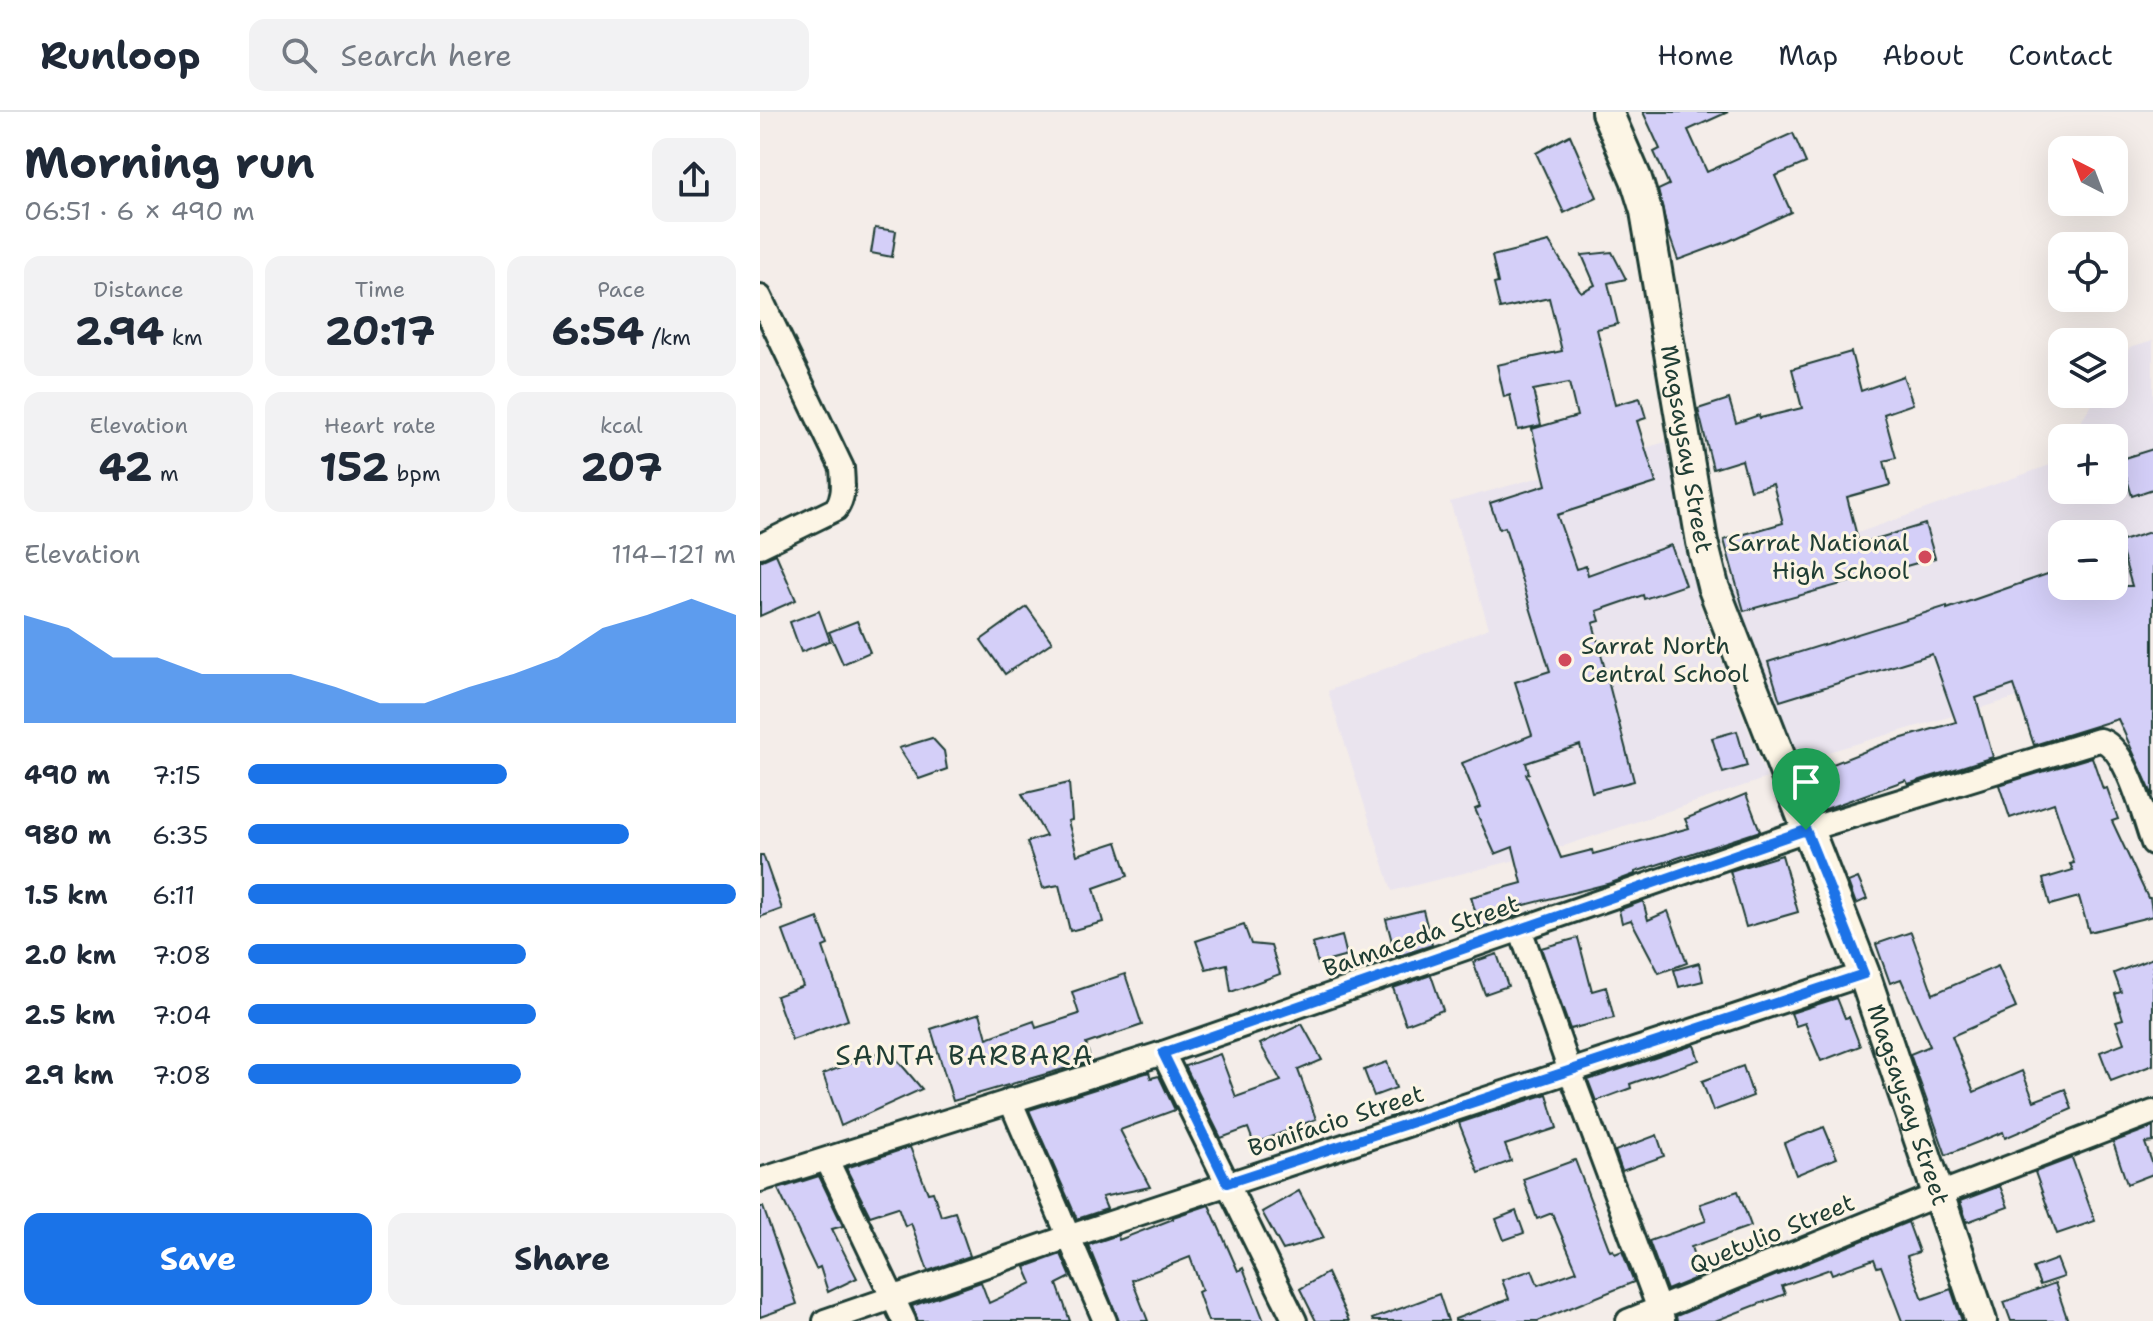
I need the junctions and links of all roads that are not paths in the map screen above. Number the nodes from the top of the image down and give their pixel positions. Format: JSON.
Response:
{"nodes":[{"id":1,"x":1607,"y":112,"type":"edge"},
{"id":2,"x":760,"y":297,"type":"edge"},
{"id":3,"x":760,"y":546,"type":"edge"},
{"id":4,"x":1806,"y":830,"type":"junction"},
{"id":5,"x":2153,"y":843,"type":"edge"},
{"id":6,"x":1520,"y":929,"type":"junction"},
{"id":7,"x":1864,"y":974,"type":"junction"},
{"id":8,"x":1163,"y":1053,"type":"junction"},
{"id":9,"x":1570,"y":1071,"type":"junction"},
{"id":10,"x":1010,"y":1100,"type":"junction"},
{"id":11,"x":2153,"y":1112,"type":"edge"},
{"id":12,"x":827,"y":1160,"type":"junction"},
{"id":13,"x":760,"y":1180,"type":"edge"},
{"id":14,"x":1227,"y":1183,"type":"junction"},
{"id":15,"x":1937,"y":1195,"type":"junction"},
{"id":16,"x":1068,"y":1237,"type":"junction"},
{"id":17,"x":893,"y":1299,"type":"junction"},
{"id":18,"x":1661,"y":1315,"type":"edge"},
{"id":19,"x":825,"y":1321,"type":"edge"},
{"id":20,"x":904,"y":1321,"type":"edge"},
{"id":21,"x":1105,"y":1321,"type":"edge"},
{"id":22,"x":1295,"y":1321,"type":"edge"},
{"id":23,"x":1628,"y":1321,"type":"edge"},
{"id":24,"x":1981,"y":1321,"type":"edge"}],
"edges":[{"from":1,"to":4,"type":"main road","name":"Magsaysay Street"},
{"from":2,"to":3,"type":"street"},
{"from":4,"to":5,"type":"street","name":"Balmaceda Street"},
{"from":4,"to":6,"type":"street","name":"Balmaceda Street"},
{"from":4,"to":7,"type":"main road","name":"Magsaysay Street"},
{"from":6,"to":8,"type":"street","name":"Balmaceda Street"},
{"from":6,"to":9,"type":"street"},
{"from":7,"to":9,"type":"street","name":"Bonifacio Street"},
{"from":7,"to":15,"type":"main road","name":"Magsaysay Street"},
{"from":8,"to":10,"type":"street","name":"Balmaceda Street"},
{"from":8,"to":14,"type":"street"},
{"from":9,"to":14,"type":"street","name":"Bonifacio Street"},
{"from":9,"to":18,"type":"street"},
{"from":10,"to":12,"type":"street","name":"Balmaceda Street"},
{"from":10,"to":16,"type":"street"},
{"from":11,"to":15,"type":"street","name":"Quetulio Street"},
{"from":12,"to":13,"type":"street","name":"Balmaceda Street"},
{"from":12,"to":17,"type":"street"},
{"from":14,"to":16,"type":"street","name":"Bonifacio Street"},
{"from":14,"to":22,"type":"street"},
{"from":15,"to":18,"type":"street","name":"Quetulio Street"},
{"from":15,"to":24,"type":"main road","name":"Magsaysay Street"},
{"from":16,"to":17,"type":"street","name":"Bonifacio Street"},
{"from":16,"to":21,"type":"street"},
{"from":17,"to":19,"type":"street","name":"Bonifacio Street"},
{"from":17,"to":20,"type":"street"},
{"from":18,"to":23,"type":"street","name":"Quetulio Street"}]}
